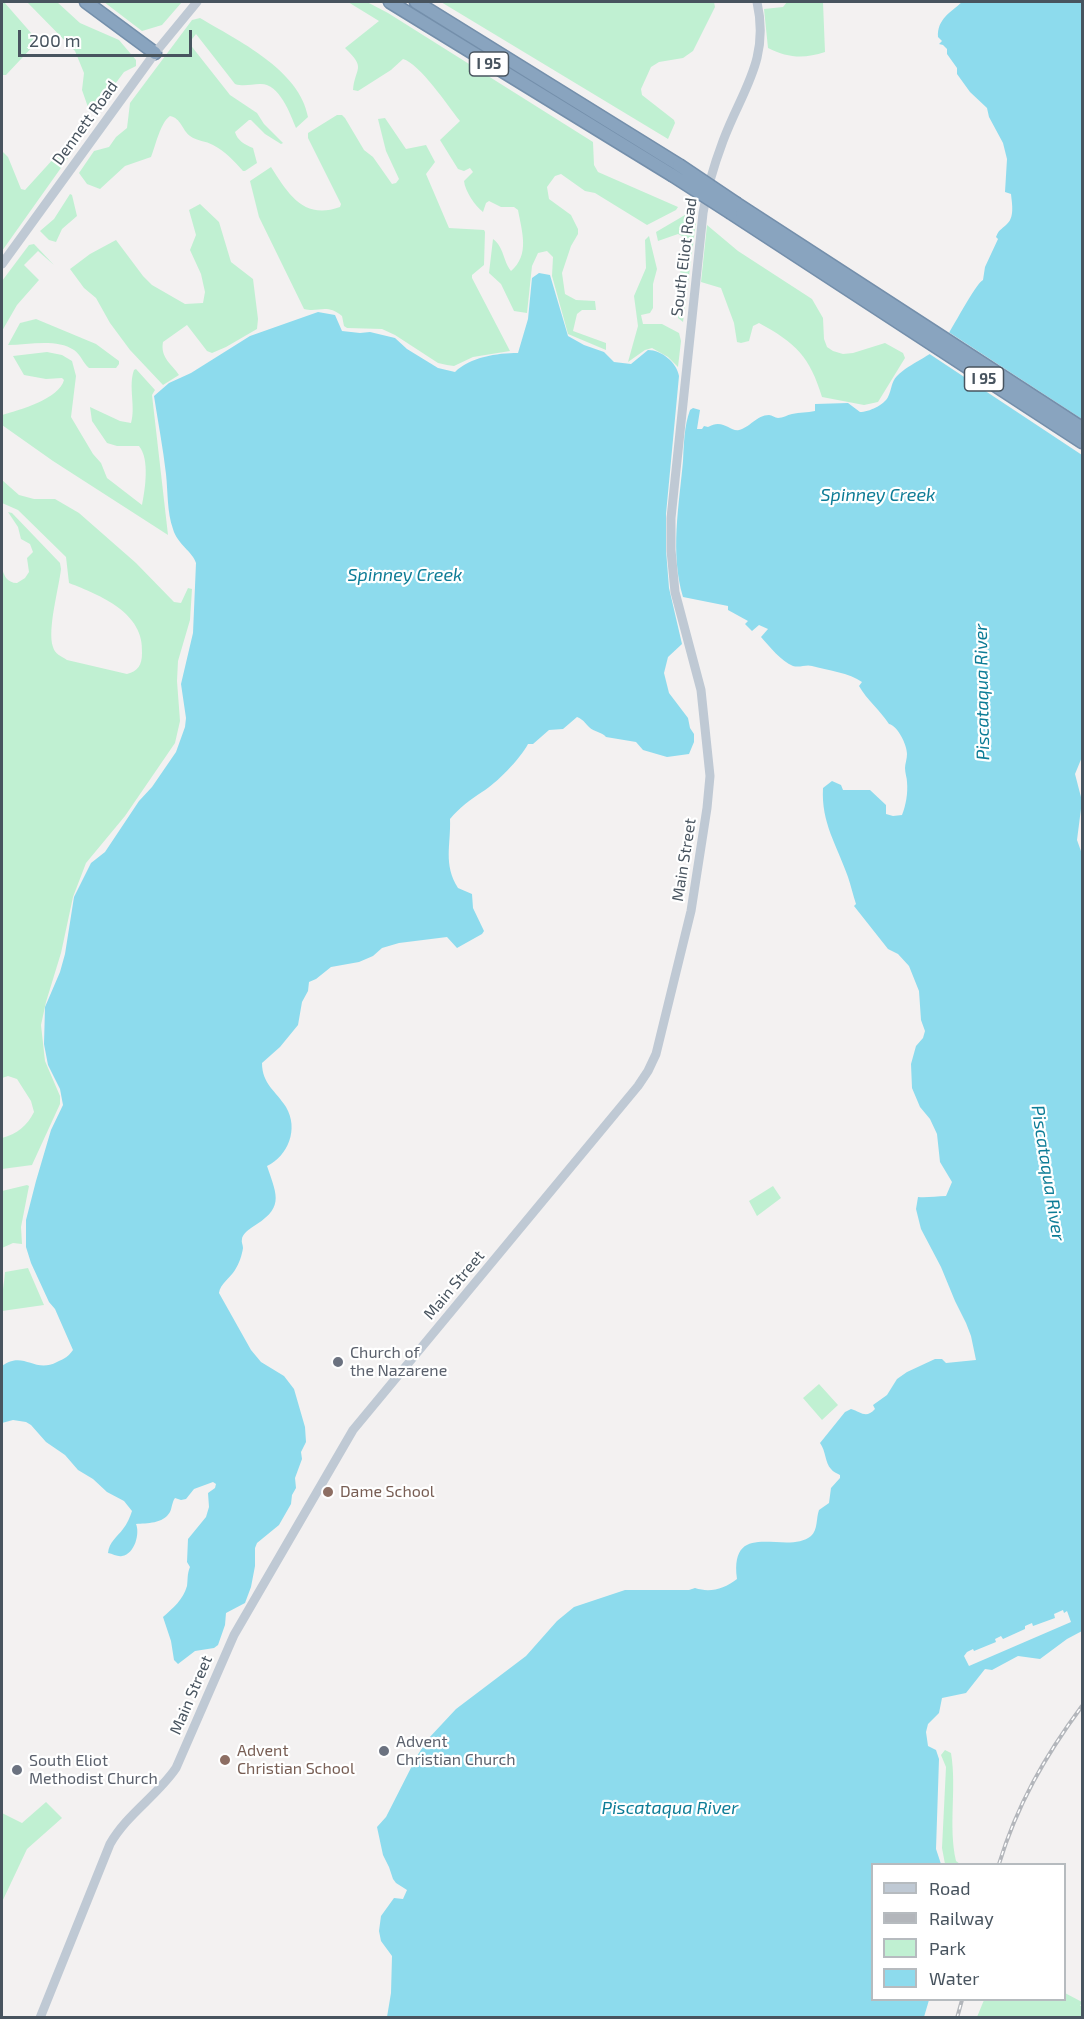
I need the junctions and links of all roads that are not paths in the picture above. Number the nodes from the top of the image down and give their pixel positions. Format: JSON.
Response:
{"nodes":[{"id":1,"x":86,"y":2,"type":"edge"},
{"id":2,"x":197,"y":2,"type":"edge"},
{"id":3,"x":390,"y":2,"type":"edge"},
{"id":4,"x":416,"y":2,"type":"edge"},
{"id":5,"x":757,"y":2,"type":"edge"},
{"id":6,"x":154,"y":53,"type":"junction"},
{"id":7,"x":592,"y":119,"type":"junction"},
{"id":8,"x":2,"y":264,"type":"edge"},
{"id":9,"x":1083,"y":428,"type":"edge"},
{"id":10,"x":1083,"y":442,"type":"edge"},
{"id":11,"x":671,"y":524,"type":"joint"},
{"id":12,"x":40,"y":2018,"type":"edge"}],
"edges":[{"from":1,"to":6,"type":"highway"},
{"from":2,"to":6,"type":"main road","name":"Dennett Road"},
{"from":3,"to":7,"type":"highway","number":"I 95"},
{"from":4,"to":7,"type":"highway","number":"I 95"},
{"from":5,"to":11,"type":"main road","name":"South Eliot Road"},
{"from":6,"to":8,"type":"main road","name":"Dennett Road"},
{"from":7,"to":9,"type":"highway","number":"I 95","bridge":true},
{"from":7,"to":10,"type":"highway","number":"I 95","bridge":true},
{"from":11,"to":12,"type":"main road","name":"Main Street"}]}
